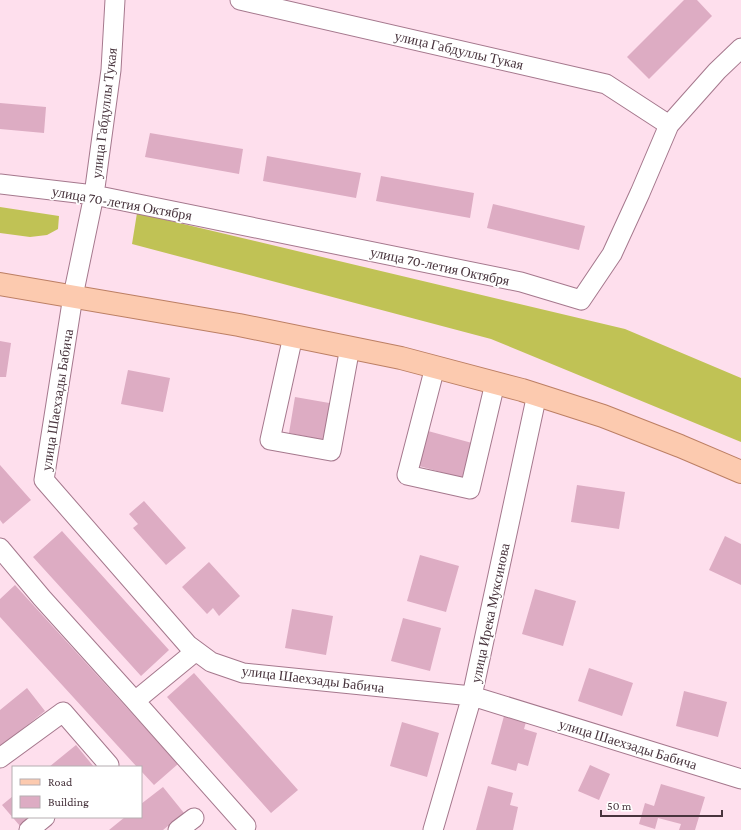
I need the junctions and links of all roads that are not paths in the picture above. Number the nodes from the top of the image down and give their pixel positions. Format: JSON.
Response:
{"nodes":[{"id":1,"x":115,"y":0,"type":"edge"},
{"id":2,"x":240,"y":0,"type":"edge"},
{"id":3,"x":741,"y":48,"type":"edge"},
{"id":4,"x":669,"y":125,"type":"junction"},
{"id":5,"x":0,"y":184,"type":"edge"},
{"id":6,"x":94,"y":195,"type":"junction"},
{"id":7,"x":0,"y":284,"type":"edge"},
{"id":8,"x":73,"y":296,"type":"junction"},
{"id":9,"x":293,"y":336,"type":"junction"},
{"id":10,"x":350,"y":347,"type":"junction"},
{"id":11,"x":435,"y":367,"type":"junction"},
{"id":12,"x":495,"y":383,"type":"junction"},
{"id":13,"x":538,"y":394,"type":"junction"},
{"id":14,"x":741,"y":472,"type":"edge"},
{"id":15,"x":0,"y":548,"type":"edge"},
{"id":16,"x":196,"y":651,"type":"junction"},
{"id":17,"x":472,"y":696,"type":"junction"},
{"id":18,"x":135,"y":701,"type":"junction"},
{"id":19,"x":0,"y":758,"type":"edge"},
{"id":20,"x":108,"y":766,"type":"edge"},
{"id":21,"x":741,"y":778,"type":"edge"},
{"id":22,"x":44,"y":818,"type":"edge"},
{"id":23,"x":194,"y":818,"type":"dead end"},
{"id":24,"x":246,"y":826,"type":"dead end"},
{"id":25,"x":29,"y":830,"type":"edge"},
{"id":26,"x":178,"y":830,"type":"edge"},
{"id":27,"x":433,"y":830,"type":"edge"}],
"edges":[{"from":1,"to":6,"type":"street","name":"улица Габдуллы Тукая"},
{"from":2,"to":4,"type":"street","name":"улица Габдуллы Тукая"},
{"from":3,"to":4,"type":"street","name":"улица 70-летия Октября"},
{"from":4,"to":6,"type":"street","name":"улица 70-летия Октября"},
{"from":5,"to":6,"type":"street","name":"улица 70-летия Октября"},
{"from":6,"to":8,"type":"street","name":"улица Габдуллы Тукая"},
{"from":7,"to":8,"type":"main road"},
{"from":8,"to":9,"type":"main road"},
{"from":8,"to":16,"type":"street","name":"улица Шаехзады Бабича"},
{"from":9,"to":10,"type":"main road"},
{"from":9,"to":10,"type":"street"},
{"from":10,"to":11,"type":"main road"},
{"from":11,"to":12,"type":"main road"},
{"from":11,"to":12,"type":"street"},
{"from":12,"to":13,"type":"main road"},
{"from":13,"to":14,"type":"main road"},
{"from":13,"to":17,"type":"street","name":"улица Ирека Муксинова"},
{"from":15,"to":18,"type":"street"},
{"from":16,"to":17,"type":"street","name":"улица Шаехзады Бабича"},
{"from":16,"to":18,"type":"street"},
{"from":17,"to":21,"type":"street","name":"улица Шаехзады Бабича"},
{"from":17,"to":27,"type":"street","name":"улица Ирека Муксинова"},
{"from":18,"to":24,"type":"street"},
{"from":19,"to":20,"type":"street"},
{"from":22,"to":25,"type":"street"},
{"from":23,"to":26,"type":"street"}]}
